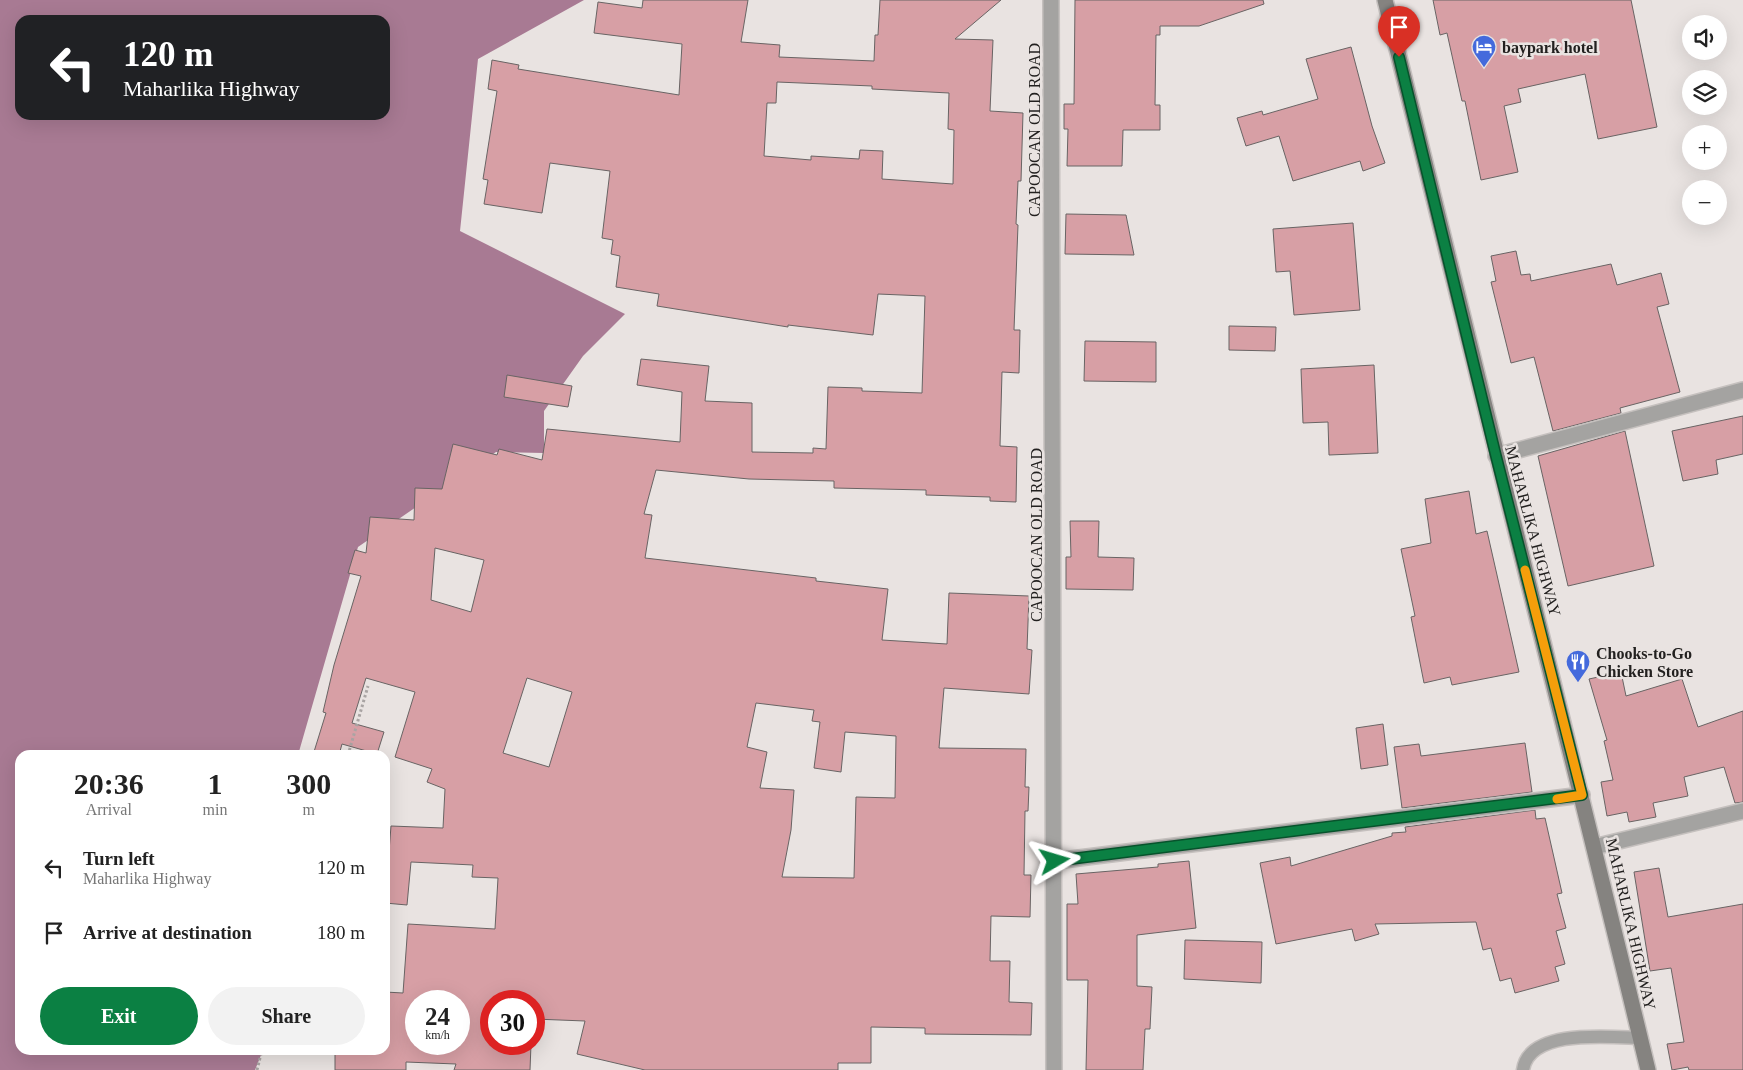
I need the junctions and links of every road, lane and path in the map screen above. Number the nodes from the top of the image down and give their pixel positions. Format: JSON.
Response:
{"nodes":[{"id":1,"x":1051,"y":0,"type":"edge"},
{"id":2,"x":1385,"y":0,"type":"edge"},
{"id":3,"x":1743,"y":390,"type":"edge"},
{"id":4,"x":1496,"y":456,"type":"junction"},
{"id":5,"x":368,"y":686,"type":"dead end"},
{"id":6,"x":349,"y":750,"type":"edge"},
{"id":7,"x":1582,"y":795,"type":"junction"},
{"id":8,"x":1743,"y":811,"type":"edge"},
{"id":9,"x":1594,"y":847,"type":"junction"},
{"id":10,"x":1055,"y":861,"type":"junction"},
{"id":11,"x":1640,"y":1038,"type":"junction"},
{"id":12,"x":261,"y":1055,"type":"edge"},
{"id":13,"x":257,"y":1070,"type":"edge"},
{"id":14,"x":1054,"y":1070,"type":"edge"},
{"id":15,"x":1523,"y":1070,"type":"edge"},
{"id":16,"x":1648,"y":1070,"type":"edge"}],
"edges":[{"from":1,"to":10,"type":"street","name":"CAPOOCAN OLD ROAD"},
{"from":2,"to":4,"type":"main road","name":"MAHARLIKA HIGHWAY"},
{"from":3,"to":4,"type":"street"},
{"from":4,"to":7,"type":"main road","name":"MAHARLIKA HIGHWAY"},
{"from":5,"to":6,"type":"path"},
{"from":7,"to":9,"type":"main road","name":"MAHARLIKA HIGHWAY"},
{"from":7,"to":10,"type":"street"},
{"from":8,"to":9,"type":"street"},
{"from":9,"to":11,"type":"main road","name":"MAHARLIKA HIGHWAY"},
{"from":10,"to":14,"type":"street","name":"CAPOOCAN OLD ROAD"},
{"from":11,"to":15,"type":"lane"},
{"from":11,"to":16,"type":"main road","name":"MAHARLIKA HIGHWAY"},
{"from":12,"to":13,"type":"path"}]}
